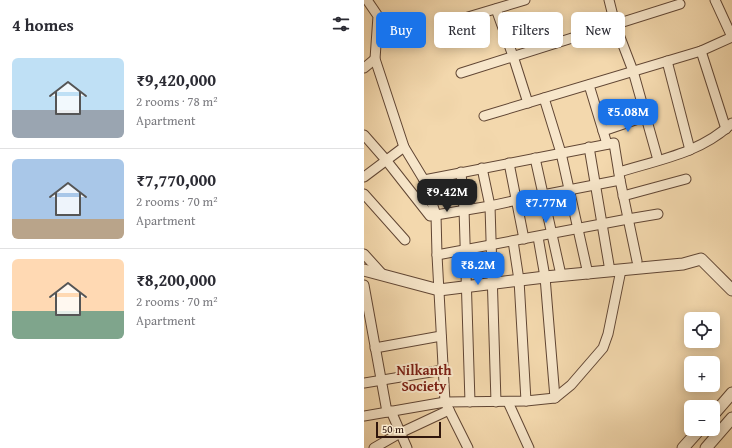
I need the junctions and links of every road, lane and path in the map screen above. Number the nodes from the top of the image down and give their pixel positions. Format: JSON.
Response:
{"nodes":[{"id":1,"x":367,"y":0,"type":"edge"},
{"id":2,"x":609,"y":0,"type":"edge"},
{"id":3,"x":715,"y":0,"type":"edge"},
{"id":4,"x":520,"y":1,"type":"edge"},
{"id":5,"x":680,"y":4,"type":"dead end"},
{"id":6,"x":496,"y":9,"type":"junction"},
{"id":7,"x":486,"y":12,"type":"edge"},
{"id":8,"x":612,"y":12,"type":"edge"},
{"id":9,"x":625,"y":21,"type":"edge"},
{"id":10,"x":571,"y":38,"type":"edge"},
{"id":11,"x":625,"y":48,"type":"edge"},
{"id":12,"x":701,"y":51,"type":"junction"},
{"id":13,"x":514,"y":56,"type":"junction"},
{"id":14,"x":376,"y":59,"type":"junction"},
{"id":15,"x":667,"y":61,"type":"junction"},
{"id":16,"x":364,"y":68,"type":"edge"},
{"id":17,"x":633,"y":71,"type":"junction"},
{"id":18,"x":460,"y":72,"type":"dead end"},
{"id":19,"x":589,"y":85,"type":"junction"},
{"id":20,"x":544,"y":98,"type":"junction"},
{"id":21,"x":528,"y":103,"type":"junction"},
{"id":22,"x":484,"y":116,"type":"dead end"},
{"id":23,"x":647,"y":116,"type":"junction"},
{"id":24,"x":729,"y":126,"type":"edge"},
{"id":25,"x":603,"y":131,"type":"junction"},
{"id":26,"x":364,"y":135,"type":"edge"},
{"id":27,"x":607,"y":144,"type":"junction"},
{"id":28,"x":404,"y":146,"type":"junction"},
{"id":29,"x":589,"y":147,"type":"junction"},
{"id":30,"x":690,"y":150,"type":"junction"},
{"id":31,"x":561,"y":153,"type":"junction"},
{"id":32,"x":535,"y":158,"type":"junction"},
{"id":33,"x":386,"y":160,"type":"junction"},
{"id":34,"x":658,"y":160,"type":"junction"},
{"id":35,"x":509,"y":163,"type":"junction"},
{"id":36,"x":482,"y":168,"type":"junction"},
{"id":37,"x":461,"y":172,"type":"junction"},
{"id":38,"x":619,"y":176,"type":"junction"},
{"id":39,"x":364,"y":177,"type":"edge"},
{"id":40,"x":686,"y":179,"type":"dead end"},
{"id":41,"x":424,"y":180,"type":"junction"},
{"id":42,"x":595,"y":185,"type":"junction"},
{"id":43,"x":568,"y":190,"type":"junction"},
{"id":44,"x":364,"y":194,"type":"edge"},
{"id":45,"x":543,"y":195,"type":"junction"},
{"id":46,"x":623,"y":196,"type":"junction"},
{"id":47,"x":517,"y":200,"type":"junction"},
{"id":48,"x":490,"y":206,"type":"junction"},
{"id":49,"x":464,"y":209,"type":"junction"},
{"id":50,"x":436,"y":214,"type":"junction"},
{"id":51,"x":658,"y":214,"type":"dead end"},
{"id":52,"x":628,"y":219,"type":"junction"},
{"id":53,"x":602,"y":225,"type":"junction"},
{"id":54,"x":577,"y":229,"type":"junction"},
{"id":55,"x":552,"y":234,"type":"junction"},
{"id":56,"x":538,"y":236,"type":"junction"},
{"id":57,"x":524,"y":239,"type":"junction"},
{"id":58,"x":405,"y":240,"type":"dead end"},
{"id":59,"x":514,"y":241,"type":"junction"},
{"id":60,"x":491,"y":245,"type":"junction"},
{"id":61,"x":465,"y":250,"type":"junction"},
{"id":62,"x":364,"y":254,"type":"edge"},
{"id":63,"x":437,"y":255,"type":"junction"},
{"id":64,"x":637,"y":260,"type":"dead end"},
{"id":65,"x":364,"y":270,"type":"edge"},
{"id":66,"x":620,"y":270,"type":"junction"},
{"id":67,"x":588,"y":274,"type":"junction"},
{"id":68,"x":383,"y":275,"type":"junction"},
{"id":69,"x":561,"y":275,"type":"junction"},
{"id":70,"x":546,"y":277,"type":"junction"},
{"id":71,"x":519,"y":280,"type":"junction"},
{"id":72,"x":492,"y":284,"type":"junction"},
{"id":73,"x":364,"y":285,"type":"edge"},
{"id":74,"x":468,"y":287,"type":"junction"},
{"id":75,"x":439,"y":290,"type":"junction"},
{"id":76,"x":732,"y":290,"type":"edge"},
{"id":77,"x":365,"y":296,"type":"edge"},
{"id":78,"x":441,"y":336,"type":"junction"},
{"id":79,"x":375,"y":348,"type":"junction"},
{"id":80,"x":443,"y":370,"type":"junction"},
{"id":81,"x":380,"y":381,"type":"junction"},
{"id":82,"x":364,"y":383,"type":"edge"},
{"id":83,"x":732,"y":393,"type":"edge"},
{"id":84,"x":555,"y":398,"type":"junction"},
{"id":85,"x":526,"y":401,"type":"junction"},
{"id":86,"x":470,"y":402,"type":"junction"},
{"id":87,"x":496,"y":402,"type":"junction"},
{"id":88,"x":508,"y":402,"type":"junction"},
{"id":89,"x":447,"y":406,"type":"junction"},
{"id":90,"x":720,"y":407,"type":"edge"},
{"id":91,"x":389,"y":412,"type":"junction"},
{"id":92,"x":364,"y":416,"type":"edge"},
{"id":93,"x":732,"y":418,"type":"edge"},
{"id":94,"x":400,"y":433,"type":"junction"},
{"id":95,"x":694,"y":436,"type":"edge"},
{"id":96,"x":374,"y":448,"type":"edge"},
{"id":97,"x":407,"y":448,"type":"edge"},
{"id":98,"x":467,"y":448,"type":"edge"},
{"id":99,"x":529,"y":448,"type":"edge"},
{"id":100,"x":684,"y":448,"type":"edge"},
{"id":101,"x":706,"y":448,"type":"edge"}],
"edges":[{"from":1,"to":14,"type":"street"},
{"from":2,"to":8,"type":"street"},
{"from":3,"to":12,"type":"street"},
{"from":4,"to":6,"type":"street"},
{"from":5,"to":9,"type":"street"},
{"from":6,"to":7,"type":"street"},
{"from":6,"to":13,"type":"street"},
{"from":10,"to":13,"type":"street"},
{"from":11,"to":17,"type":"street"},
{"from":12,"to":15,"type":"street"},
{"from":12,"to":24,"type":"street"},
{"from":13,"to":18,"type":"street"},
{"from":13,"to":21,"type":"street"},
{"from":14,"to":16,"type":"street"},
{"from":14,"to":28,"type":"street"},
{"from":15,"to":17,"type":"street"},
{"from":15,"to":30,"type":"street"},
{"from":17,"to":19,"type":"street"},
{"from":17,"to":23,"type":"street"},
{"from":19,"to":20,"type":"street"},
{"from":19,"to":25,"type":"street"},
{"from":20,"to":21,"type":"street"},
{"from":20,"to":31,"type":"street"},
{"from":21,"to":22,"type":"street"},
{"from":23,"to":25,"type":"street"},
{"from":23,"to":34,"type":"street"},
{"from":24,"to":30,"type":"street"},
{"from":25,"to":27,"type":"street"},
{"from":26,"to":33,"type":"street"},
{"from":27,"to":29,"type":"street"},
{"from":27,"to":38,"type":"street"},
{"from":28,"to":33,"type":"street"},
{"from":28,"to":41,"type":"street"},
{"from":29,"to":31,"type":"street"},
{"from":29,"to":42,"type":"street"},
{"from":30,"to":34,"type":"street"},
{"from":31,"to":32,"type":"street"},
{"from":31,"to":43,"type":"street"},
{"from":32,"to":35,"type":"street"},
{"from":32,"to":45,"type":"street"},
{"from":33,"to":39,"type":"street"},
{"from":33,"to":50,"type":"street"},
{"from":34,"to":38,"type":"street"},
{"from":35,"to":36,"type":"street"},
{"from":35,"to":47,"type":"street"},
{"from":36,"to":37,"type":"street"},
{"from":36,"to":48,"type":"street"},
{"from":37,"to":41,"type":"street"},
{"from":37,"to":49,"type":"street"},
{"from":38,"to":42,"type":"street"},
{"from":38,"to":46,"type":"street"},
{"from":40,"to":46,"type":"street"},
{"from":41,"to":50,"type":"street"},
{"from":42,"to":43,"type":"street"},
{"from":42,"to":53,"type":"street"},
{"from":43,"to":45,"type":"street"},
{"from":43,"to":54,"type":"street"},
{"from":44,"to":58,"type":"street"},
{"from":45,"to":47,"type":"street"},
{"from":45,"to":55,"type":"street"},
{"from":46,"to":52,"type":"street"},
{"from":47,"to":48,"type":"street"},
{"from":47,"to":57,"type":"street"},
{"from":48,"to":49,"type":"street"},
{"from":48,"to":60,"type":"street"},
{"from":49,"to":50,"type":"street"},
{"from":49,"to":61,"type":"street"},
{"from":50,"to":63,"type":"street"},
{"from":51,"to":52,"type":"street"},
{"from":52,"to":53,"type":"street"},
{"from":52,"to":64,"type":"street"},
{"from":53,"to":54,"type":"street"},
{"from":53,"to":66,"type":"street"},
{"from":54,"to":55,"type":"street"},
{"from":54,"to":67,"type":"street"},
{"from":55,"to":56,"type":"street"},
{"from":55,"to":69,"type":"street"},
{"from":56,"to":57,"type":"street"},
{"from":56,"to":70,"type":"street"},
{"from":57,"to":59,"type":"street"},
{"from":59,"to":60,"type":"street"},
{"from":59,"to":71,"type":"street"},
{"from":60,"to":61,"type":"street"},
{"from":60,"to":72,"type":"street"},
{"from":61,"to":63,"type":"street"},
{"from":61,"to":74,"type":"street"},
{"from":62,"to":68,"type":"street"},
{"from":63,"to":75,"type":"street"},
{"from":65,"to":68,"type":"street"},
{"from":66,"to":67,"type":"street"},
{"from":66,"to":76,"type":"street"},
{"from":66,"to":84,"type":"street"},
{"from":67,"to":69,"type":"street"},
{"from":68,"to":75,"type":"street"},
{"from":69,"to":70,"type":"street"},
{"from":70,"to":71,"type":"street"},
{"from":70,"to":84,"type":"street"},
{"from":71,"to":72,"type":"street"},
{"from":71,"to":85,"type":"street"},
{"from":72,"to":74,"type":"street"},
{"from":72,"to":87,"type":"street"},
{"from":73,"to":77,"type":"street"},
{"from":74,"to":75,"type":"street"},
{"from":74,"to":86,"type":"street"},
{"from":75,"to":78,"type":"street"},
{"from":77,"to":79,"type":"street"},
{"from":78,"to":79,"type":"street"},
{"from":78,"to":80,"type":"street"},
{"from":79,"to":81,"type":"street"},
{"from":80,"to":81,"type":"street"},
{"from":80,"to":89,"type":"street"},
{"from":81,"to":82,"type":"street"},
{"from":81,"to":91,"type":"street"},
{"from":83,"to":90,"type":"street"},
{"from":84,"to":85,"type":"street"},
{"from":85,"to":88,"type":"street"},
{"from":86,"to":87,"type":"street"},
{"from":86,"to":89,"type":"street"},
{"from":87,"to":88,"type":"street"},
{"from":88,"to":99,"type":"street"},
{"from":89,"to":91,"type":"street"},
{"from":89,"to":94,"type":"street"},
{"from":89,"to":98,"type":"street"},
{"from":91,"to":92,"type":"street"},
{"from":91,"to":94,"type":"street"},
{"from":93,"to":101,"type":"street"},
{"from":94,"to":96,"type":"street"},
{"from":94,"to":97,"type":"street"},
{"from":95,"to":100,"type":"street"}]}
